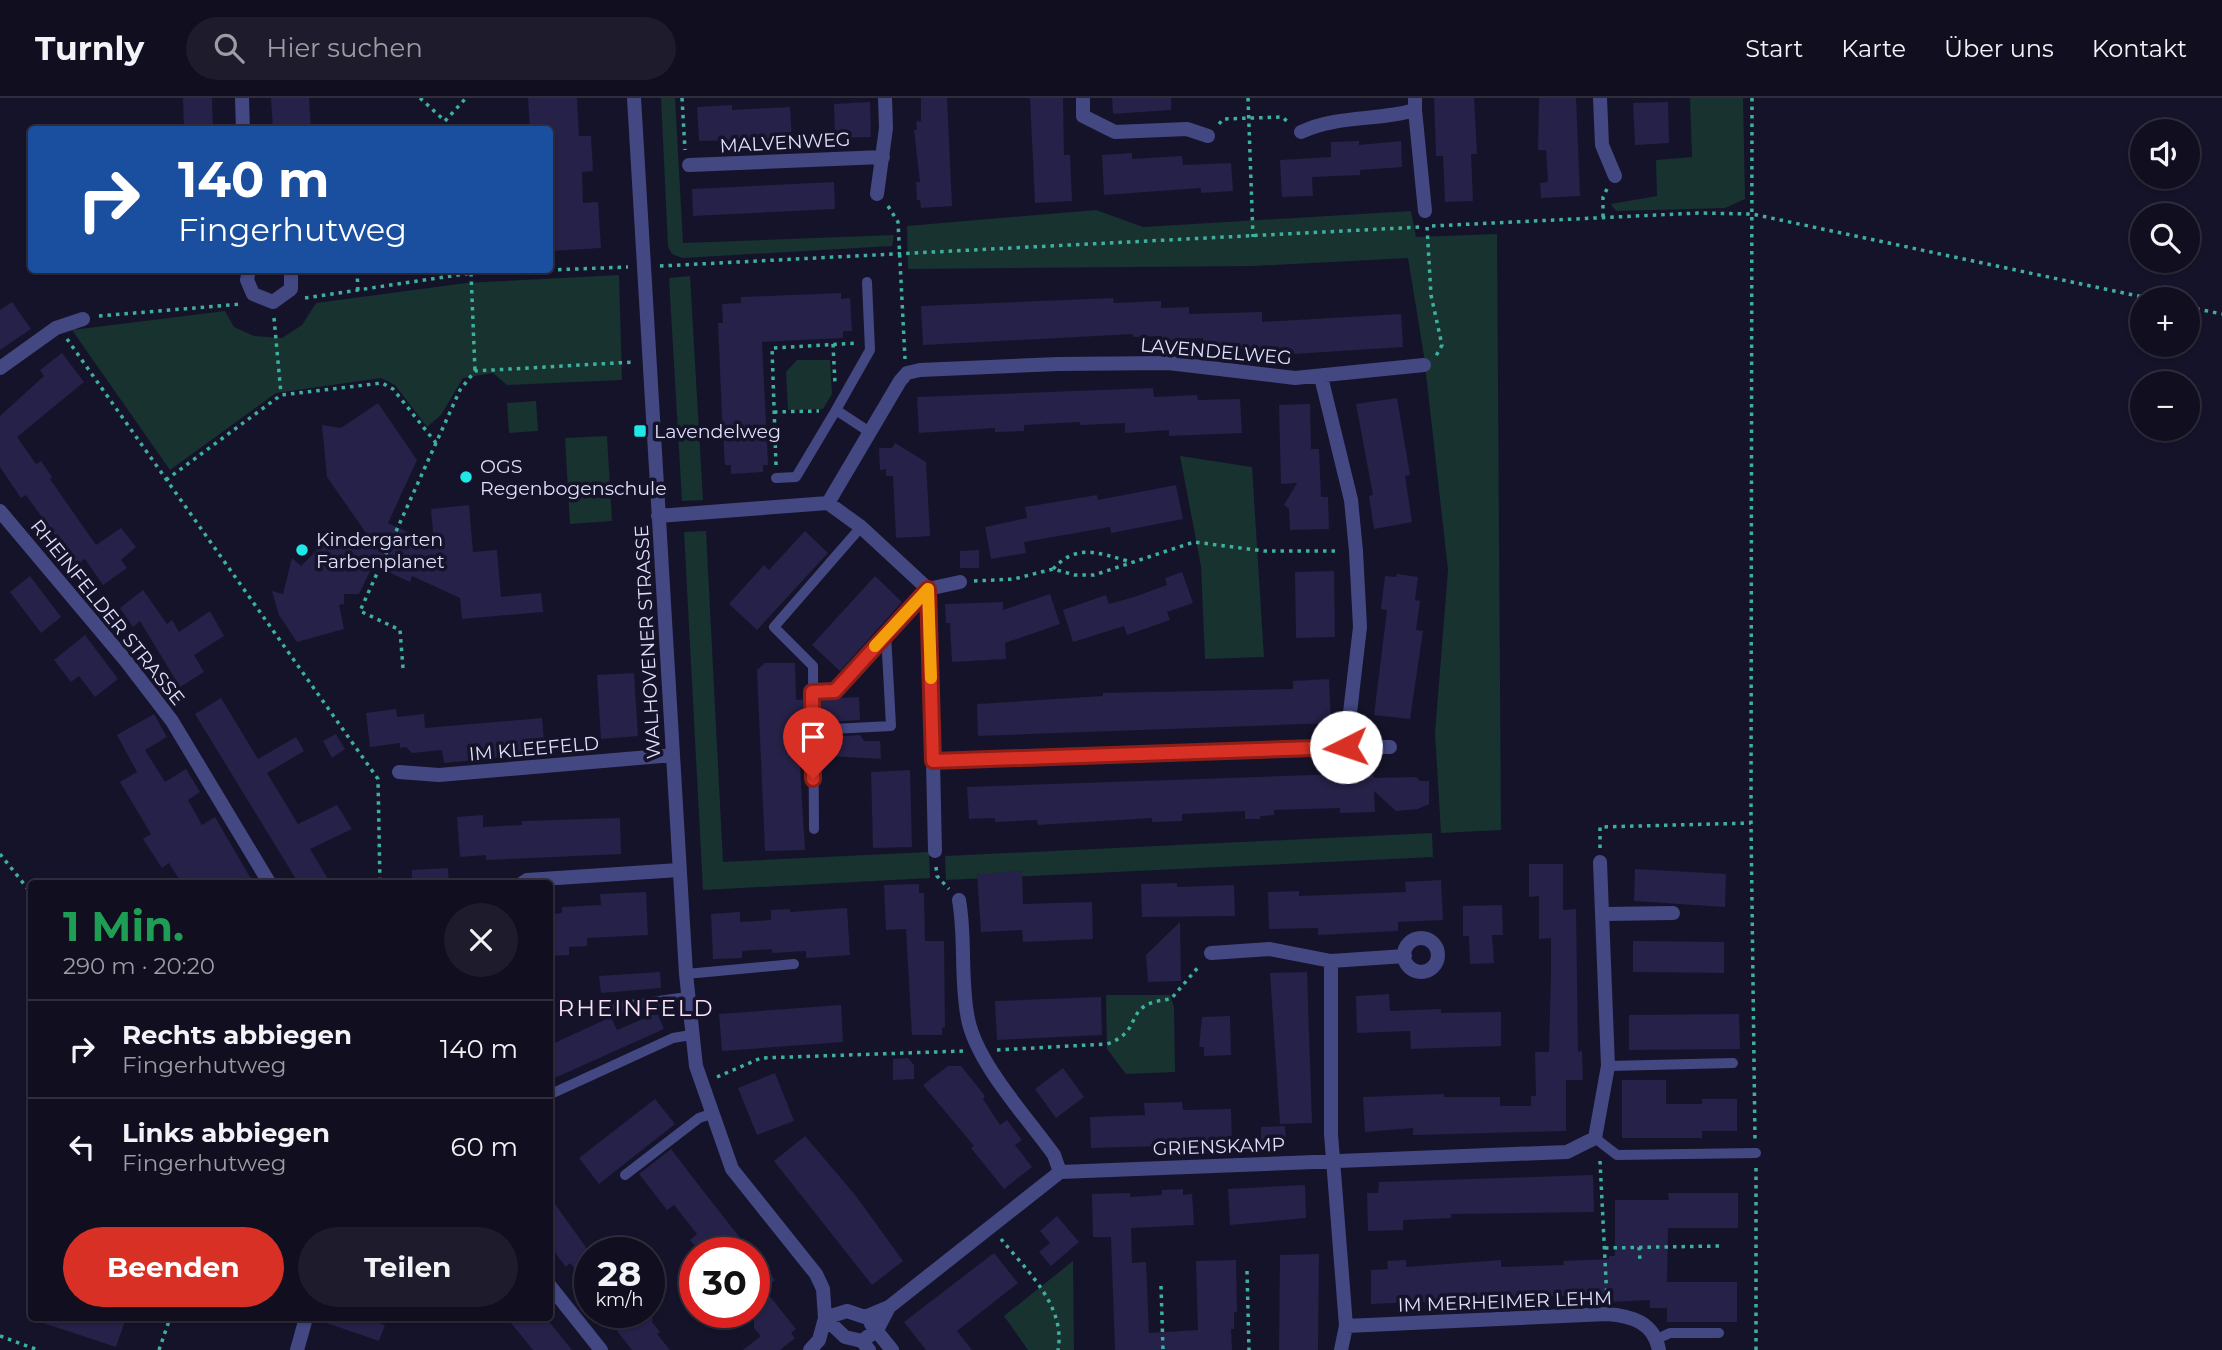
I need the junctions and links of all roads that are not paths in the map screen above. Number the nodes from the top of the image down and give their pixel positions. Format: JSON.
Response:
{"nodes":[{"id":1,"x":242,"y":98,"type":"edge"},
{"id":2,"x":634,"y":98,"type":"edge"},
{"id":3,"x":885,"y":98,"type":"edge"},
{"id":4,"x":1083,"y":98,"type":"edge"},
{"id":5,"x":1600,"y":98,"type":"edge"},
{"id":6,"x":1415,"y":104,"type":"edge"},
{"id":7,"x":243,"y":126,"type":"edge"},
{"id":8,"x":1301,"y":132,"type":"road end"},
{"id":9,"x":1208,"y":136,"type":"road end"},
{"id":10,"x":883,"y":157,"type":"junction"},
{"id":11,"x":689,"y":165,"type":"road end"},
{"id":12,"x":1615,"y":176,"type":"road end"},
{"id":13,"x":877,"y":194,"type":"road end"},
{"id":14,"x":1425,"y":211,"type":"dead end"},
{"id":15,"x":248,"y":273,"type":"edge"},
{"id":16,"x":291,"y":273,"type":"edge"},
{"id":17,"x":867,"y":282,"type":"dead end"},
{"id":18,"x":83,"y":319,"type":"road end"},
{"id":19,"x":1424,"y":365,"type":"road end"},
{"id":20,"x":0,"y":368,"type":"edge"},
{"id":21,"x":1321,"y":377,"type":"junction"},
{"id":22,"x":835,"y":410,"type":"junction"},
{"id":23,"x":868,"y":430,"type":"junction"},
{"id":24,"x":776,"y":478,"type":"road end"},
{"id":25,"x":828,"y":503,"type":"junction"},
{"id":26,"x":0,"y":511,"type":"edge"},
{"id":27,"x":658,"y":516,"type":"junction"},
{"id":28,"x":861,"y":527,"type":"junction"},
{"id":29,"x":960,"y":582,"type":"road end"},
{"id":30,"x":928,"y":589,"type":"junction"},
{"id":31,"x":886,"y":634,"type":"junction"},
{"id":32,"x":812,"y":692,"type":"junction"},
{"id":33,"x":813,"y":730,"type":"junction"},
{"id":34,"x":1346,"y":747,"type":"junction"},
{"id":35,"x":1390,"y":747,"type":"dead end"},
{"id":36,"x":673,"y":755,"type":"junction"},
{"id":37,"x":933,"y":761,"type":"junction"},
{"id":38,"x":399,"y":772,"type":"dead end"},
{"id":39,"x":814,"y":829,"type":"dead end"},
{"id":40,"x":935,"y":851,"type":"road end"},
{"id":41,"x":1601,"y":862,"type":"road end"},
{"id":42,"x":680,"y":870,"type":"junction"},
{"id":43,"x":268,"y":880,"type":"edge"},
{"id":44,"x":527,"y":880,"type":"edge"},
{"id":45,"x":959,"y":900,"type":"road end"},
{"id":46,"x":1674,"y":913,"type":"dead end"},
{"id":47,"x":1605,"y":914,"type":"junction"},
{"id":48,"x":1211,"y":953,"type":"road end"},
{"id":49,"x":1405,"y":956,"type":"dead end"},
{"id":50,"x":1331,"y":961,"type":"junction"},
{"id":51,"x":794,"y":964,"type":"dead end"},
{"id":52,"x":686,"y":974,"type":"junction"},
{"id":53,"x":687,"y":997,"type":"junction"},
{"id":54,"x":617,"y":1007,"type":"dead end"},
{"id":55,"x":691,"y":1035,"type":"junction"},
{"id":56,"x":1733,"y":1063,"type":"dead end"},
{"id":57,"x":1608,"y":1066,"type":"junction"},
{"id":58,"x":553,"y":1093,"type":"dead end"},
{"id":59,"x":711,"y":1114,"type":"junction"},
{"id":60,"x":1595,"y":1138,"type":"junction"},
{"id":61,"x":1756,"y":1153,"type":"road end"},
{"id":62,"x":1336,"y":1161,"type":"junction"},
{"id":63,"x":1060,"y":1172,"type":"junction"},
{"id":64,"x":625,"y":1175,"type":"dead end"},
{"id":65,"x":553,"y":1290,"type":"edge"},
{"id":66,"x":889,"y":1307,"type":"junction"},
{"id":67,"x":865,"y":1317,"type":"junction"},
{"id":68,"x":825,"y":1318,"type":"junction"},
{"id":69,"x":305,"y":1321,"type":"edge"},
{"id":70,"x":1346,"y":1326,"type":"junction"},
{"id":71,"x":877,"y":1330,"type":"junction"},
{"id":72,"x":1719,"y":1333,"type":"dead end"},
{"id":73,"x":1658,"y":1344,"type":"edge"},
{"id":74,"x":866,"y":1345,"type":"edge"},
{"id":75,"x":297,"y":1350,"type":"edge"},
{"id":76,"x":601,"y":1350,"type":"edge"},
{"id":77,"x":810,"y":1350,"type":"edge"},
{"id":78,"x":892,"y":1350,"type":"edge"},
{"id":79,"x":1341,"y":1350,"type":"edge"}],
"edges":[{"from":1,"to":7,"type":"street"},
{"from":2,"to":27,"type":"street","name":"WALHOVENER STRASSE"},
{"from":3,"to":10,"type":"street"},
{"from":4,"to":9,"type":"street"},
{"from":5,"to":12,"type":"street"},
{"from":6,"to":8,"type":"street"},
{"from":6,"to":14,"type":"street"},
{"from":10,"to":11,"type":"street","name":"MALVENWEG"},
{"from":10,"to":13,"type":"street"},
{"from":15,"to":16,"type":"street"},
{"from":17,"to":22,"type":"lane"},
{"from":18,"to":20,"type":"street"},
{"from":19,"to":21,"type":"street","name":"LAVENDELWEG"},
{"from":21,"to":23,"type":"street","name":"LAVENDELWEG"},
{"from":21,"to":34,"type":"street"},
{"from":22,"to":23,"type":"lane"},
{"from":22,"to":24,"type":"lane"},
{"from":23,"to":25,"type":"street"},
{"from":25,"to":27,"type":"street"},
{"from":25,"to":28,"type":"street"},
{"from":26,"to":43,"type":"street","name":"RHEINFELDER STRASSE"},
{"from":27,"to":36,"type":"street","name":"WALHOVENER STRASSE"},
{"from":28,"to":30,"type":"street"},
{"from":28,"to":32,"type":"lane"},
{"from":29,"to":30,"type":"street"},
{"from":30,"to":31,"type":"lane"},
{"from":30,"to":37,"type":"street"},
{"from":31,"to":32,"type":"lane"},
{"from":31,"to":33,"type":"lane"},
{"from":32,"to":33,"type":"lane"},
{"from":33,"to":39,"type":"lane"},
{"from":34,"to":35,"type":"street"},
{"from":34,"to":37,"type":"street"},
{"from":36,"to":38,"type":"street","name":"IM KLEEFELD"},
{"from":36,"to":42,"type":"street","name":"WALHOVENER STRASSE"},
{"from":37,"to":40,"type":"street"},
{"from":41,"to":47,"type":"street"},
{"from":42,"to":44,"type":"street"},
{"from":42,"to":52,"type":"street","name":"WALHOVENER STRASSE"},
{"from":45,"to":63,"type":"street"},
{"from":46,"to":47,"type":"street"},
{"from":47,"to":57,"type":"street"},
{"from":48,"to":50,"type":"street"},
{"from":49,"to":50,"type":"street"},
{"from":50,"to":62,"type":"street"},
{"from":51,"to":52,"type":"lane"},
{"from":52,"to":53,"type":"street","name":"WALHOVENER STRASSE"},
{"from":53,"to":54,"type":"lane"},
{"from":53,"to":55,"type":"street","name":"WALHOVENER STRASSE"},
{"from":55,"to":58,"type":"lane"},
{"from":55,"to":59,"type":"street","name":"WALHOVENER STRASSE"},
{"from":56,"to":57,"type":"lane"},
{"from":57,"to":60,"type":"street"},
{"from":59,"to":64,"type":"lane"},
{"from":59,"to":68,"type":"street","name":"WALHOVENER STRASSE"},
{"from":60,"to":61,"type":"lane"},
{"from":60,"to":62,"type":"street","name":"GRIENSKAMP"},
{"from":62,"to":63,"type":"street","name":"GRIENSKAMP"},
{"from":62,"to":70,"type":"street"},
{"from":63,"to":66,"type":"street"},
{"from":65,"to":76,"type":"street"},
{"from":66,"to":67,"type":"street"},
{"from":66,"to":71,"type":"street"},
{"from":67,"to":68,"type":"street"},
{"from":67,"to":71,"type":"street"},
{"from":68,"to":74,"type":"street"},
{"from":68,"to":77,"type":"street"},
{"from":69,"to":75,"type":"street"},
{"from":70,"to":73,"type":"street","name":"IM MERHEIMER LEHM"},
{"from":70,"to":79,"type":"street"},
{"from":71,"to":74,"type":"street"},
{"from":71,"to":78,"type":"street"},
{"from":72,"to":73,"type":"lane","name":"IM MERHEIMER LEHM"}]}
